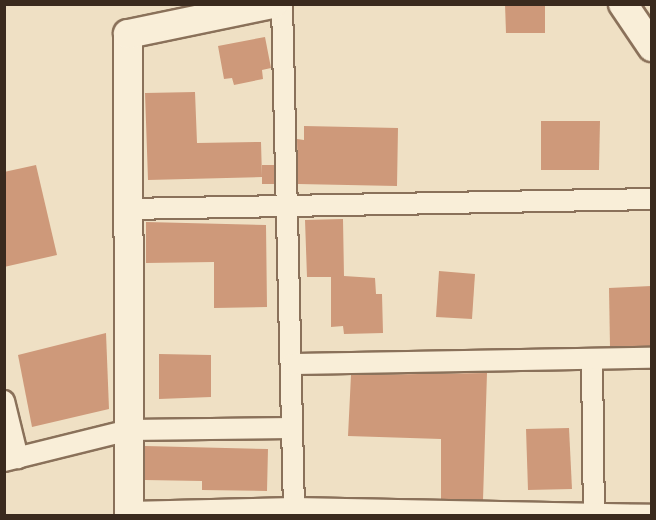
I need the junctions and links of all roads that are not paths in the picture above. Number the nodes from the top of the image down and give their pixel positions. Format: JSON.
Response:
{"nodes":[{"id":1,"x":273,"y":4,"type":"edge"},
{"id":2,"x":282,"y":4,"type":"edge"},
{"id":3,"x":623,"y":4,"type":"edge"},
{"id":4,"x":651,"y":47,"type":"edge"},
{"id":5,"x":651,"y":199,"type":"edge"},
{"id":6,"x":286,"y":208,"type":"junction"},
{"id":7,"x":128,"y":209,"type":"junction"},
{"id":8,"x":651,"y":358,"type":"edge"},
{"id":9,"x":592,"y":359,"type":"junction"},
{"id":10,"x":291,"y":364,"type":"junction"},
{"id":11,"x":4,"y":401,"type":"edge"},
{"id":12,"x":292,"y":428,"type":"junction"},
{"id":13,"x":129,"y":430,"type":"junction"},
{"id":14,"x":11,"y":460,"type":"edge"},
{"id":15,"x":294,"y":508,"type":"junction"},
{"id":16,"x":593,"y":513,"type":"edge"},
{"id":17,"x":129,"y":514,"type":"edge"},
{"id":18,"x":651,"y":515,"type":"edge"}],
"edges":[{"from":1,"to":7,"type":"street"},
{"from":2,"to":6,"type":"street"},
{"from":3,"to":4,"type":"street"},
{"from":5,"to":6,"type":"street"},
{"from":6,"to":7,"type":"street"},
{"from":6,"to":10,"type":"street"},
{"from":7,"to":13,"type":"street"},
{"from":8,"to":9,"type":"street"},
{"from":9,"to":10,"type":"street"},
{"from":9,"to":16,"type":"street"},
{"from":10,"to":12,"type":"street"},
{"from":11,"to":14,"type":"street"},
{"from":12,"to":13,"type":"street"},
{"from":12,"to":15,"type":"street"},
{"from":13,"to":14,"type":"street"},
{"from":13,"to":17,"type":"street"},
{"from":15,"to":16,"type":"street"},
{"from":15,"to":17,"type":"street"},
{"from":16,"to":18,"type":"street"}]}
